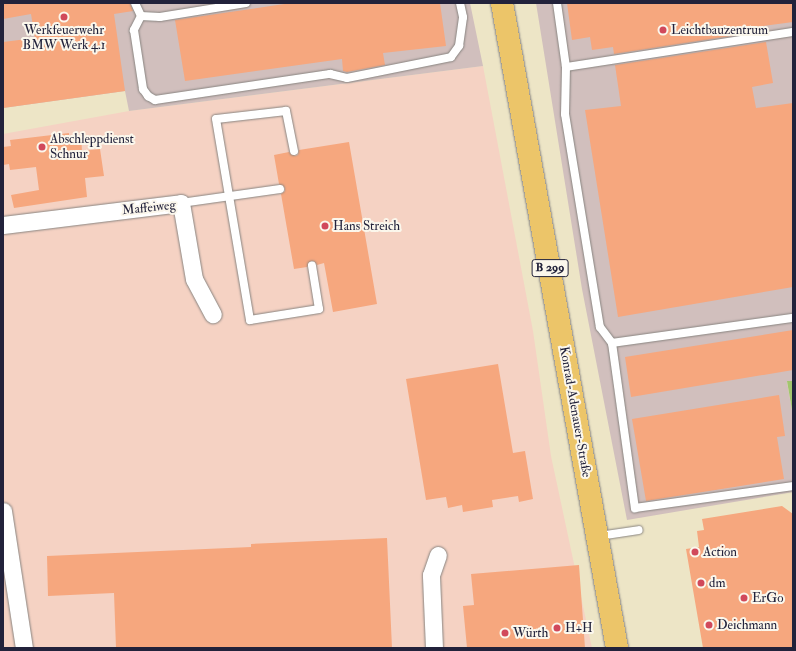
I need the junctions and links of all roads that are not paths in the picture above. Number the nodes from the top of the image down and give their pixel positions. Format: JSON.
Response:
{"nodes":[{"id":1,"x":135,"y":3,"type":"edge"},
{"id":2,"x":246,"y":3,"type":"edge"},
{"id":3,"x":460,"y":3,"type":"edge"},
{"id":4,"x":502,"y":3,"type":"edge"},
{"id":5,"x":557,"y":3,"type":"edge"},
{"id":6,"x":141,"y":16,"type":"junction"},
{"id":7,"x":793,"y":32,"type":"edge"},
{"id":8,"x":566,"y":67,"type":"junction"},
{"id":9,"x":294,"y":151,"type":"dead end"},
{"id":10,"x":280,"y":189,"type":"dead end"},
{"id":11,"x":229,"y":196,"type":"junction"},
{"id":12,"x":181,"y":203,"type":"junction"},
{"id":13,"x":3,"y":225,"type":"edge"},
{"id":14,"x":312,"y":266,"type":"dead end"},
{"id":15,"x":213,"y":314,"type":"dead end"},
{"id":16,"x":793,"y":318,"type":"edge"},
{"id":17,"x":612,"y":343,"type":"junction"},
{"id":18,"x":793,"y":486,"type":"edge"},
{"id":19,"x":3,"y":511,"type":"edge"},
{"id":20,"x":639,"y":530,"type":"dead end"},
{"id":21,"x":597,"y":537,"type":"junction"},
{"id":22,"x":438,"y":555,"type":"dead end"},
{"id":23,"x":24,"y":648,"type":"edge"},
{"id":24,"x":434,"y":648,"type":"edge"},
{"id":25,"x":617,"y":648,"type":"edge"}],
"edges":[{"from":1,"to":6,"type":"lane"},
{"from":2,"to":6,"type":"lane"},
{"from":3,"to":6,"type":"lane"},
{"from":4,"to":21,"type":"main road","name":"Konrad-Adenauer-Straße","number":"B 299"},
{"from":5,"to":8,"type":"lane"},
{"from":7,"to":8,"type":"lane"},
{"from":8,"to":17,"type":"lane"},
{"from":9,"to":11,"type":"lane"},
{"from":10,"to":11,"type":"lane"},
{"from":11,"to":12,"type":"lane"},
{"from":11,"to":14,"type":"lane"},
{"from":12,"to":13,"type":"street","name":"Maffeiweg"},
{"from":12,"to":15,"type":"street","name":"Maffeiweg"},
{"from":16,"to":17,"type":"lane"},
{"from":17,"to":18,"type":"lane"},
{"from":19,"to":23,"type":"street"},
{"from":20,"to":21,"type":"lane"},
{"from":21,"to":25,"type":"main road","name":"Konrad-Adenauer-Straße","number":"B 299"},
{"from":22,"to":24,"type":"street"}]}
